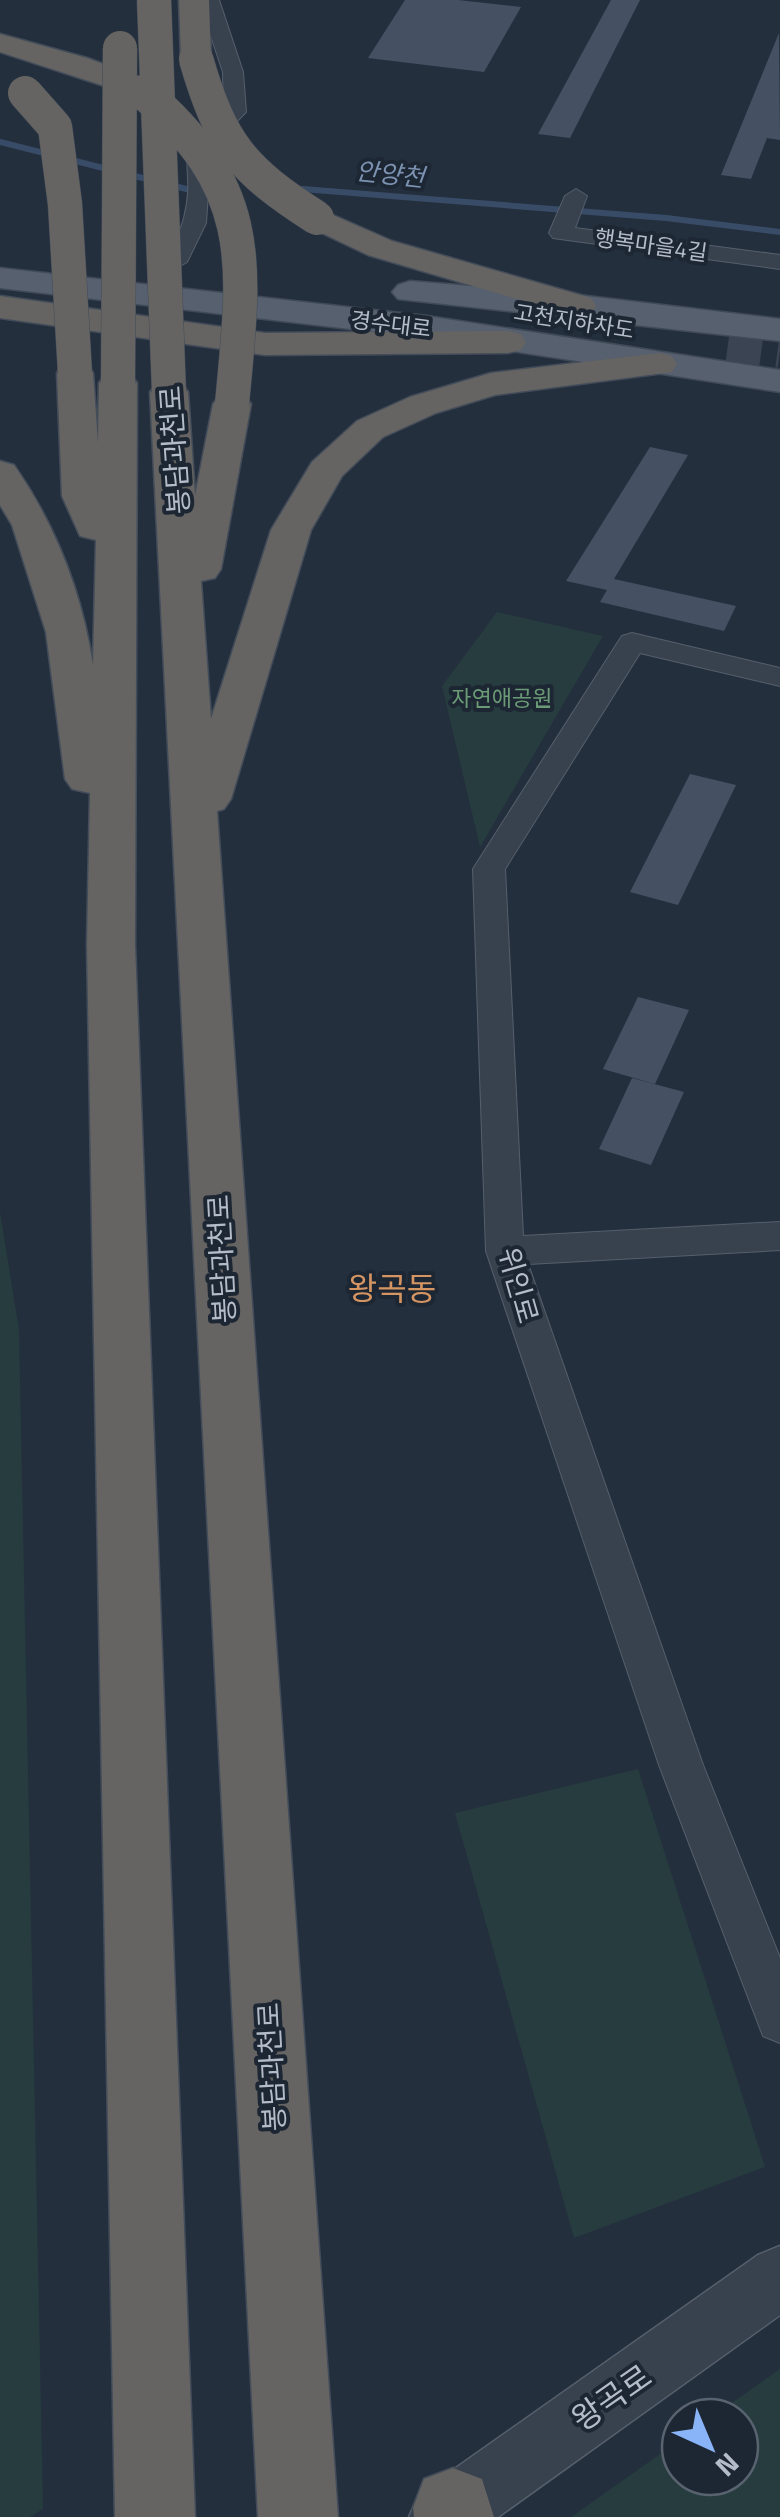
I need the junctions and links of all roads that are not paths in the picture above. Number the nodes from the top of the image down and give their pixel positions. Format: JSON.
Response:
{"nodes":[{"id":1,"x":154,"y":0,"type":"edge"},
{"id":2,"x":194,"y":0,"type":"edge"},
{"id":3,"x":209,"y":0,"type":"edge"},
{"id":4,"x":121,"y":19,"type":"dead end"},
{"id":5,"x":0,"y":43,"type":"edge"},
{"id":6,"x":13,"y":86,"type":"edge"},
{"id":7,"x":576,"y":196,"type":"dead end"},
{"id":8,"x":39,"y":246,"type":"dead end"},
{"id":9,"x":175,"y":262,"type":"junction"},
{"id":10,"x":780,"y":262,"type":"edge"},
{"id":11,"x":270,"y":274,"type":"dead end"},
{"id":12,"x":0,"y":278,"type":"edge"},
{"id":13,"x":346,"y":284,"type":"dead end"},
{"id":14,"x":578,"y":306,"type":"junction"},
{"id":15,"x":0,"y":307,"type":"edge"},
{"id":16,"x":424,"y":311,"type":"junction"},
{"id":17,"x":780,"y":330,"type":"tunnel mouth"},
{"id":18,"x":508,"y":342,"type":"junction"},
{"id":19,"x":731,"y":351,"type":"tunnel mouth"},
{"id":20,"x":659,"y":364,"type":"junction"},
{"id":21,"x":780,"y":381,"type":"edge"},
{"id":22,"x":0,"y":473,"type":"edge"},
{"id":23,"x":118,"y":596,"type":"junction"},
{"id":24,"x":187,"y":646,"type":"junction"},
{"id":25,"x":780,"y":677,"type":"edge"},
{"id":26,"x":196,"y":836,"type":"junction"},
{"id":27,"x":111,"y":945,"type":"junction"},
{"id":28,"x":780,"y":1236,"type":"edge"},
{"id":29,"x":505,"y":1251,"type":"junction"},
{"id":30,"x":780,"y":2019,"type":"edge"},
{"id":31,"x":780,"y":2277,"type":"edge"},
{"id":32,"x":450,"y":2514,"type":"edge"},
{"id":33,"x":155,"y":2517,"type":"edge"},
{"id":34,"x":298,"y":2517,"type":"edge"}],
"edges":[{"from":1,"to":24,"type":"highway","name":"봉담과천로","bridge":true},
{"from":2,"to":14,"type":"highway","bridge":true},
{"from":3,"to":9,"type":"street"},
{"from":4,"to":23,"type":"highway","name":"봉담과천로","bridge":true},
{"from":5,"to":24,"type":"highway","bridge":true},
{"from":6,"to":23,"type":"highway","bridge":true},
{"from":7,"to":10,"type":"street","name":"행복마을4길"},
{"from":8,"to":9,"type":"main road"},
{"from":9,"to":11,"type":"main road"},
{"from":12,"to":16,"type":"main road","name":"경수대로"},
{"from":13,"to":16,"type":"main road","name":"경수대로"},
{"from":14,"to":16,"type":"main road","name":"경수대로"},
{"from":14,"to":17,"type":"main road","name":"경수대로"},
{"from":15,"to":18,"type":"highway"},
{"from":16,"to":18,"type":"main road","name":"경수대로"},
{"from":16,"to":19,"type":"main road","name":"고천지하차도"},
{"from":18,"to":20,"type":"main road","name":"경수대로"},
{"from":20,"to":21,"type":"main road","name":"경수대로"},
{"from":20,"to":26,"type":"highway"},
{"from":22,"to":27,"type":"highway"},
{"from":23,"to":27,"type":"highway","name":"봉담과천로"},
{"from":24,"to":26,"type":"highway","name":"봉담과천로"},
{"from":25,"to":29,"type":"street","name":"위인로"},
{"from":26,"to":34,"type":"highway","name":"봉담과천로"},
{"from":27,"to":33,"type":"highway","name":"봉담과천로"},
{"from":28,"to":29,"type":"street"},
{"from":29,"to":30,"type":"street","name":"위인로"},
{"from":31,"to":32,"type":"street","name":"왕곡로"}]}
